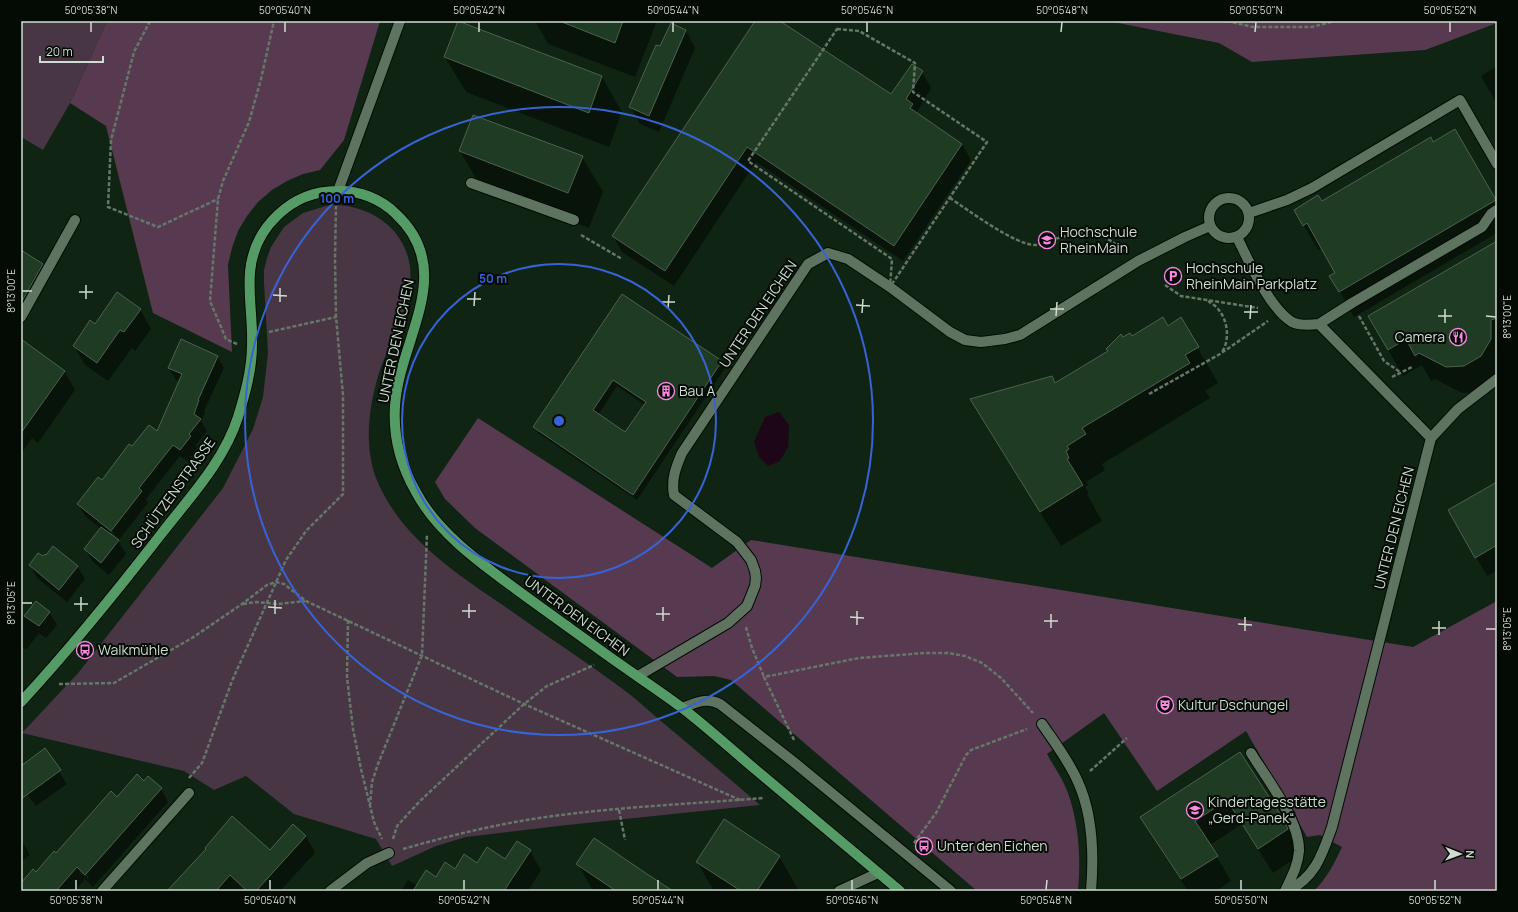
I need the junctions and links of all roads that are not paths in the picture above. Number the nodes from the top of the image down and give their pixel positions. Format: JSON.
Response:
{"nodes":[{"id":1,"x":400,"y":21,"type":"edge"},
{"id":2,"x":1497,"y":164,"type":"edge"},
{"id":3,"x":471,"y":183,"type":"dead end"},
{"id":4,"x":338,"y":191,"type":"junction"},
{"id":5,"x":1497,"y":210,"type":"edge"},
{"id":6,"x":1249,"y":213,"type":"junction"},
{"id":7,"x":75,"y":220,"type":"dead end"},
{"id":8,"x":574,"y":220,"type":"dead end"},
{"id":9,"x":1210,"y":226,"type":"junction"},
{"id":10,"x":1237,"y":237,"type":"junction"},
{"id":11,"x":21,"y":317,"type":"edge"},
{"id":12,"x":1319,"y":324,"type":"junction"},
{"id":13,"x":1497,"y":379,"type":"edge"},
{"id":14,"x":1431,"y":438,"type":"junction"},
{"id":15,"x":638,"y":676,"type":"junction"},
{"id":16,"x":21,"y":702,"type":"edge"},
{"id":17,"x":682,"y":708,"type":"junction"},
{"id":18,"x":1042,"y":724,"type":"road end"},
{"id":19,"x":1251,"y":753,"type":"dead end"},
{"id":20,"x":189,"y":793,"type":"road end"},
{"id":21,"x":389,"y":853,"type":"road end"},
{"id":22,"x":878,"y":873,"type":"junction"},
{"id":23,"x":102,"y":891,"type":"edge"},
{"id":24,"x":330,"y":891,"type":"edge"},
{"id":25,"x":839,"y":891,"type":"edge"},
{"id":26,"x":900,"y":891,"type":"edge"},
{"id":27,"x":951,"y":891,"type":"edge"},
{"id":28,"x":1091,"y":891,"type":"edge"},
{"id":29,"x":1284,"y":891,"type":"edge"},
{"id":30,"x":1288,"y":891,"type":"edge"}],
"edges":[{"from":1,"to":4,"type":"street"},
{"from":2,"to":6,"type":"street"},
{"from":3,"to":8,"type":"street"},
{"from":4,"to":15,"type":"main road","name":"UNTER DEN EICHEN"},
{"from":4,"to":16,"type":"main road","name":"SCHÜTZENSTRASSE"},
{"from":5,"to":12,"type":"street"},
{"from":6,"to":9,"type":"street"},
{"from":6,"to":10,"type":"street"},
{"from":7,"to":11,"type":"street"},
{"from":9,"to":10,"type":"street"},
{"from":9,"to":15,"type":"street","name":"UNTER DEN EICHEN"},
{"from":10,"to":12,"type":"street"},
{"from":12,"to":14,"type":"street"},
{"from":13,"to":14,"type":"street"},
{"from":14,"to":30,"type":"street","name":"UNTER DEN EICHEN"},
{"from":15,"to":17,"type":"main road","name":"UNTER DEN EICHEN"},
{"from":17,"to":22,"type":"main road","name":"UNTER DEN EICHEN"},
{"from":17,"to":27,"type":"street"},
{"from":18,"to":28,"type":"street"},
{"from":19,"to":29,"type":"street"},
{"from":20,"to":23,"type":"street"},
{"from":21,"to":24,"type":"street"},
{"from":22,"to":25,"type":"street"},
{"from":22,"to":26,"type":"main road","name":"UNTER DEN EICHEN"}]}
